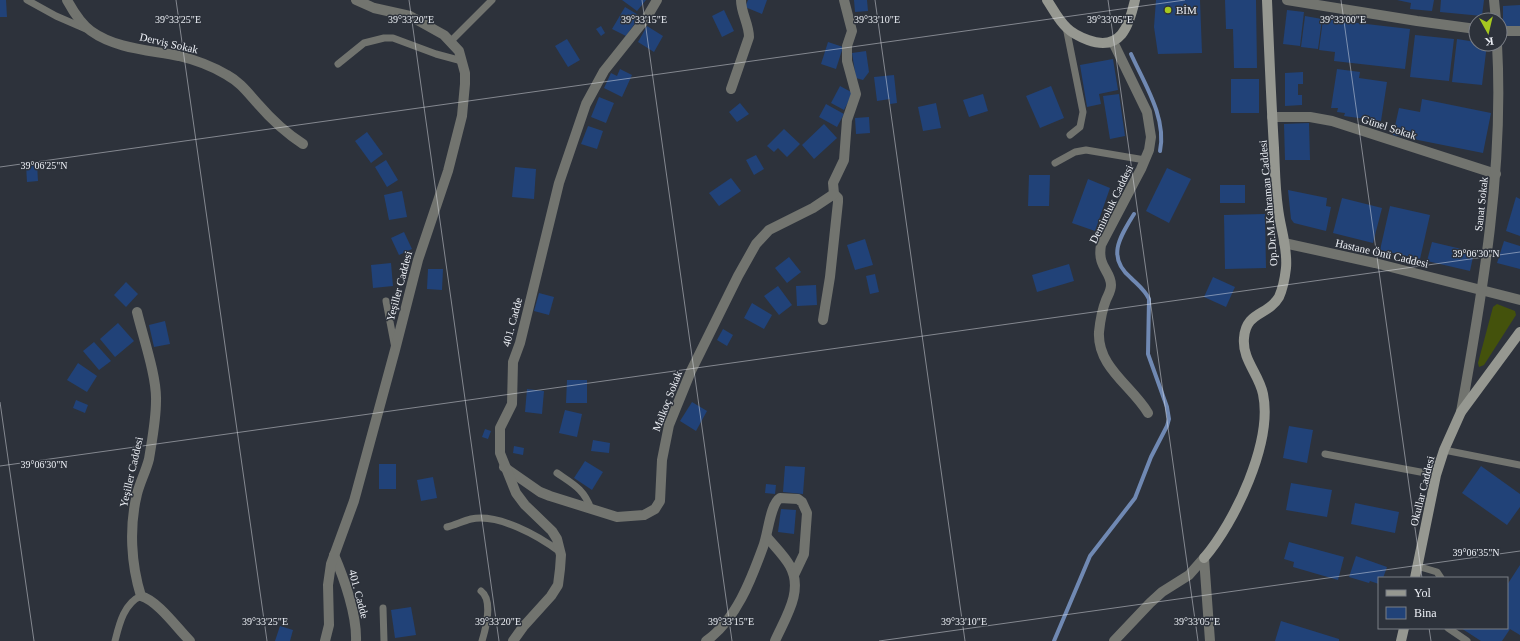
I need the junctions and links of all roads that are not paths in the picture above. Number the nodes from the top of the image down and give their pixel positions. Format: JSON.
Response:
{"nodes":[{"id":1,"x":27,"y":0,"type":"edge"},
{"id":2,"x":67,"y":0,"type":"edge"},
{"id":3,"x":356,"y":0,"type":"edge"},
{"id":4,"x":492,"y":0,"type":"edge"},
{"id":5,"x":657,"y":0,"type":"edge"},
{"id":6,"x":741,"y":0,"type":"edge"},
{"id":7,"x":844,"y":0,"type":"edge"},
{"id":8,"x":1047,"y":0,"type":"edge"},
{"id":9,"x":1135,"y":0,"type":"edge"},
{"id":10,"x":1267,"y":0,"type":"edge"},
{"id":11,"x":1287,"y":0,"type":"edge"},
{"id":12,"x":1494,"y":0,"type":"edge"},
{"id":13,"x":1495,"y":12,"type":"edge"},
{"id":14,"x":1066,"y":27,"type":"junction"},
{"id":15,"x":1468,"y":28,"type":"edge"},
{"id":16,"x":90,"y":31,"type":"junction"},
{"id":17,"x":1508,"y":31,"type":"edge"},
{"id":18,"x":1520,"y":31,"type":"edge"},
{"id":19,"x":451,"y":41,"type":"junction"},
{"id":20,"x":1113,"y":42,"type":"junction"},
{"id":21,"x":1497,"y":52,"type":"edge"},
{"id":22,"x":462,"y":61,"type":"junction"},
{"id":23,"x":338,"y":64,"type":"dead end"},
{"id":24,"x":731,"y":89,"type":"dead end"},
{"id":25,"x":1272,"y":117,"type":"junction"},
{"id":26,"x":1070,"y":135,"type":"dead end"},
{"id":27,"x":303,"y":144,"type":"dead end"},
{"id":28,"x":1145,"y":160,"type":"junction"},
{"id":29,"x":1055,"y":162,"type":"dead end"},
{"id":30,"x":1496,"y":174,"type":"junction"},
{"id":31,"x":834,"y":194,"type":"junction"},
{"id":32,"x":1284,"y":243,"type":"junction"},
{"id":33,"x":1483,"y":289,"type":"junction"},
{"id":34,"x":1520,"y":300,"type":"edge"},
{"id":35,"x":386,"y":301,"type":"dead end"},
{"id":36,"x":136,"y":312,"type":"dead end"},
{"id":37,"x":823,"y":320,"type":"dead end"},
{"id":38,"x":1520,"y":332,"type":"edge"},
{"id":39,"x":396,"y":350,"type":"junction"},
{"id":40,"x":1461,"y":412,"type":"junction"},
{"id":41,"x":1148,"y":413,"type":"dead end"},
{"id":42,"x":1444,"y":450,"type":"junction"},
{"id":43,"x":1325,"y":454,"type":"dead end"},
{"id":44,"x":1520,"y":465,"type":"edge"},
{"id":45,"x":504,"y":467,"type":"junction"},
{"id":46,"x":557,"y":473,"type":"dead end"},
{"id":47,"x":1436,"y":475,"type":"junction"},
{"id":48,"x":590,"y":509,"type":"junction"},
{"id":49,"x":447,"y":528,"type":"dead end"},
{"id":50,"x":767,"y":537,"type":"junction"},
{"id":51,"x":560,"y":552,"type":"junction"},
{"id":52,"x":334,"y":555,"type":"junction"},
{"id":53,"x":1204,"y":558,"type":"junction"},
{"id":54,"x":1417,"y":566,"type":"junction"},
{"id":55,"x":794,"y":575,"type":"junction"},
{"id":56,"x":1414,"y":577,"type":"edge"},
{"id":57,"x":1440,"y":577,"type":"edge"},
{"id":58,"x":481,"y":591,"type":"dead end"},
{"id":59,"x":141,"y":596,"type":"junction"},
{"id":60,"x":383,"y":608,"type":"dead end"},
{"id":61,"x":1404,"y":629,"type":"edge"},
{"id":62,"x":1449,"y":629,"type":"edge"},
{"id":63,"x":1212,"y":640,"type":"edge"},
{"id":64,"x":115,"y":641,"type":"edge"},
{"id":65,"x":190,"y":641,"type":"edge"},
{"id":66,"x":325,"y":641,"type":"edge"},
{"id":67,"x":356,"y":641,"type":"edge"},
{"id":68,"x":384,"y":641,"type":"edge"},
{"id":69,"x":482,"y":641,"type":"edge"},
{"id":70,"x":513,"y":641,"type":"edge"},
{"id":71,"x":706,"y":641,"type":"edge"},
{"id":72,"x":775,"y":641,"type":"edge"},
{"id":73,"x":1114,"y":641,"type":"edge"},
{"id":74,"x":1401,"y":641,"type":"edge"},
{"id":75,"x":1467,"y":641,"type":"edge"}],
"edges":[{"from":1,"to":16,"type":"lane"},
{"from":2,"to":16,"type":"street","name":"Derviş Sokak"},
{"from":3,"to":19,"type":"street","name":"Yeşiller Caddesi"},
{"from":4,"to":19,"type":"lane"},
{"from":5,"to":45,"type":"street","name":"401. Cadde"},
{"from":6,"to":24,"type":"street"},
{"from":7,"to":31,"type":"street"},
{"from":8,"to":14,"type":"street"},
{"from":9,"to":20,"type":"street"},
{"from":10,"to":25,"type":"street","name":"Op.Dr.M.Kahraman Caddesi"},
{"from":11,"to":15,"type":"street"},
{"from":12,"to":13,"type":"street"},
{"from":14,"to":20,"type":"street"},
{"from":14,"to":26,"type":"lane"},
{"from":16,"to":27,"type":"street","name":"Derviş Sokak"},
{"from":17,"to":18,"type":"street"},
{"from":19,"to":22,"type":"street","name":"Yeşiller Caddesi"},
{"from":20,"to":28,"type":"street","name":"Demiroluk Caddesi"},
{"from":21,"to":30,"type":"street","name":"Sanat Sokak"},
{"from":22,"to":23,"type":"lane"},
{"from":22,"to":39,"type":"street","name":"Yeşiller Caddesi"},
{"from":25,"to":30,"type":"street","name":"Günel Sokak"},
{"from":25,"to":32,"type":"street","name":"Op.Dr.M.Kahraman Caddesi"},
{"from":28,"to":29,"type":"lane"},
{"from":28,"to":41,"type":"street","name":"Demiroluk Caddesi"},
{"from":30,"to":33,"type":"street","name":"Sanat Sokak"},
{"from":31,"to":37,"type":"street"},
{"from":31,"to":48,"type":"street","name":"Malkoç Sokak"},
{"from":32,"to":33,"type":"street","name":"Hastane Önü Caddesi"},
{"from":32,"to":53,"type":"street","name":"Op.Dr.M.Kahraman Caddesi"},
{"from":33,"to":34,"type":"street","name":"Hastane Önü Caddesi"},
{"from":33,"to":40,"type":"street","name":"Sanat Sokak"},
{"from":35,"to":39,"type":"lane"},
{"from":36,"to":59,"type":"street","name":"Yeşiller Caddesi"},
{"from":38,"to":40,"type":"street","name":"Okullar Caddesi"},
{"from":39,"to":52,"type":"street","name":"Yeşiller Caddesi"},
{"from":40,"to":42,"type":"street","name":"Okullar Caddesi"},
{"from":42,"to":44,"type":"lane"},
{"from":42,"to":47,"type":"street","name":"Okullar Caddesi"},
{"from":43,"to":47,"type":"lane"},
{"from":45,"to":48,"type":"street","name":"Malkoç Sokak"},
{"from":45,"to":51,"type":"street","name":"401. Cadde"},
{"from":46,"to":48,"type":"lane"},
{"from":47,"to":54,"type":"street","name":"Okullar Caddesi"},
{"from":49,"to":51,"type":"lane"},
{"from":50,"to":55,"type":"street"},
{"from":50,"to":55,"type":"street"},
{"from":50,"to":71,"type":"street"},
{"from":51,"to":70,"type":"street","name":"401. Cadde"},
{"from":52,"to":66,"type":"street","name":"Yeşiller Caddesi"},
{"from":52,"to":67,"type":"street","name":"401. Cadde"},
{"from":53,"to":63,"type":"street"},
{"from":53,"to":73,"type":"street","name":"Op.Dr.M.Kahraman Caddesi"},
{"from":54,"to":56,"type":"street","name":"Okullar Caddesi"},
{"from":54,"to":57,"type":"lane"},
{"from":55,"to":72,"type":"street"},
{"from":58,"to":69,"type":"lane"},
{"from":59,"to":64,"type":"lane"},
{"from":59,"to":65,"type":"street"},
{"from":60,"to":68,"type":"lane"},
{"from":61,"to":74,"type":"street"},
{"from":62,"to":75,"type":"lane"}]}
